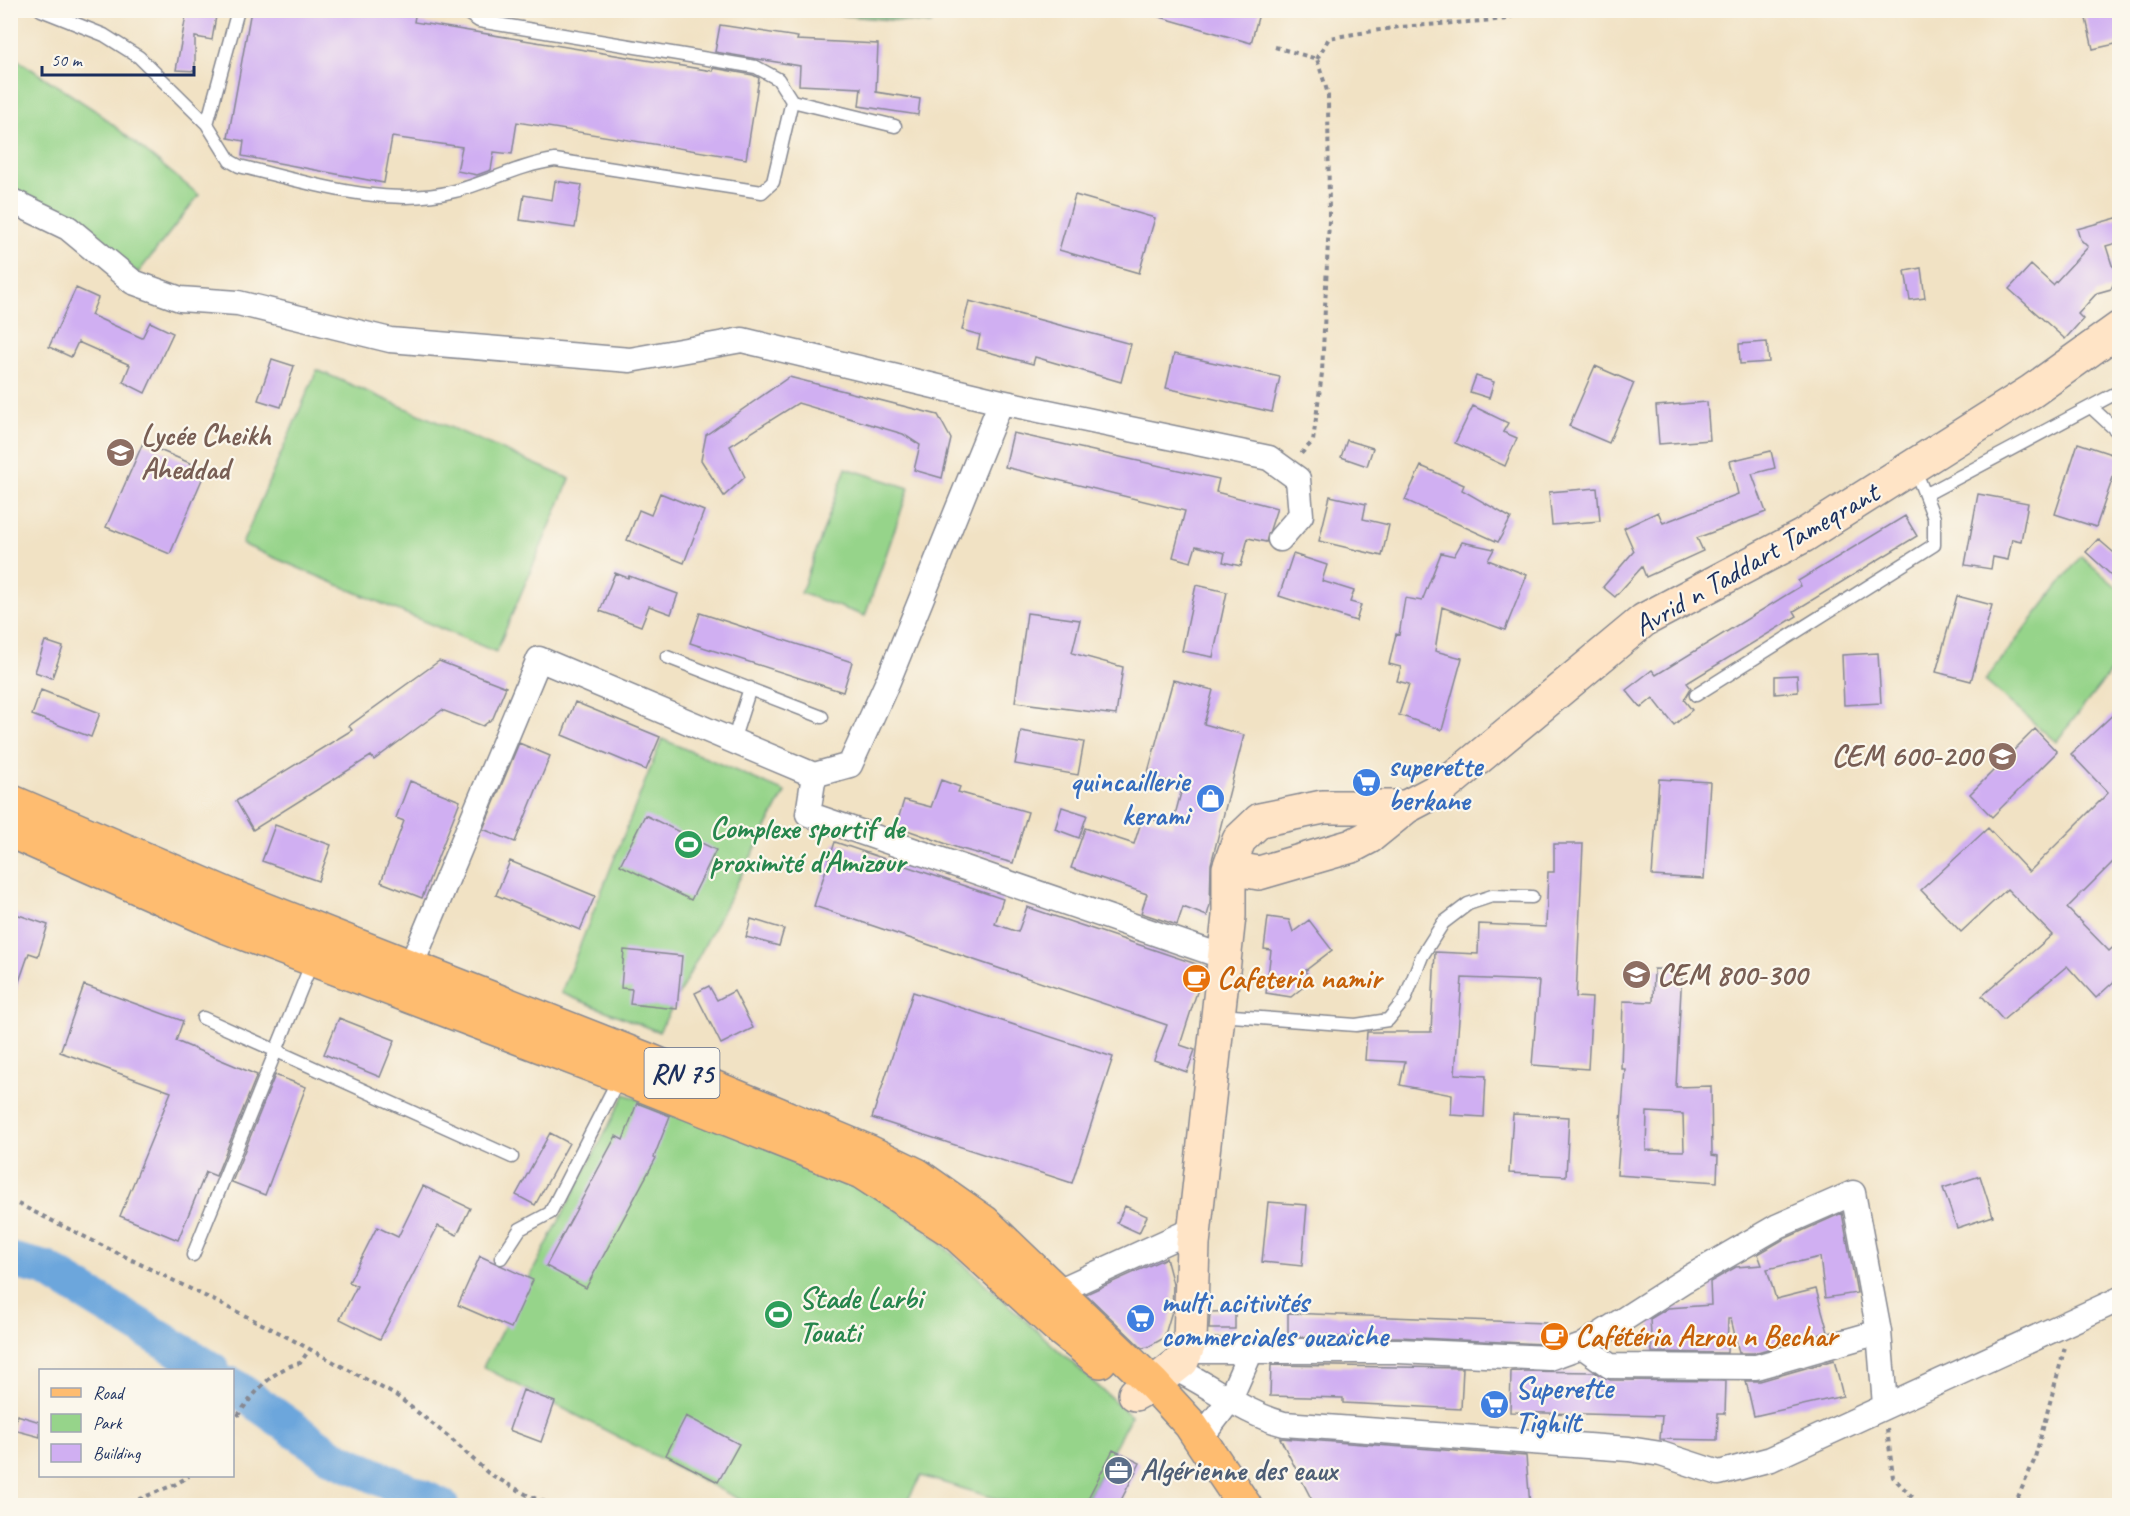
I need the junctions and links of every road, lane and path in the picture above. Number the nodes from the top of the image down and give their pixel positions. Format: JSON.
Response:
{"nodes":[{"id":1,"x":41,"y":10,"type":"edge"},
{"id":2,"x":238,"y":10,"type":"edge"},
{"id":3,"x":464,"y":10,"type":"edge"},
{"id":4,"x":1516,"y":10,"type":"edge"},
{"id":5,"x":1275,"y":47,"type":"dead end"},
{"id":6,"x":1317,"y":59,"type":"junction"},
{"id":7,"x":792,"y":101,"type":"junction"},
{"id":8,"x":207,"y":124,"type":"junction"},
{"id":9,"x":895,"y":126,"type":"dead end"},
{"id":10,"x":10,"y":200,"type":"edge"},
{"id":11,"x":2120,"y":328,"type":"edge"},
{"id":12,"x":2120,"y":391,"type":"edge"},
{"id":13,"x":1001,"y":402,"type":"junction"},
{"id":14,"x":2091,"y":406,"type":"junction"},
{"id":15,"x":2120,"y":436,"type":"edge"},
{"id":16,"x":1286,"y":471,"type":"junction"},
{"id":17,"x":1919,"y":481,"type":"junction"},
{"id":18,"x":1280,"y":539,"type":"dead end"},
{"id":19,"x":667,"y":657,"type":"dead end"},
{"id":20,"x":750,"y":688,"type":"junction"},
{"id":21,"x":1696,"y":695,"type":"dead end"},
{"id":22,"x":822,"y":717,"type":"dead end"},
{"id":23,"x":733,"y":741,"type":"junction"},
{"id":24,"x":814,"y":775,"type":"junction"},
{"id":25,"x":10,"y":801,"type":"edge"},
{"id":26,"x":1406,"y":807,"type":"junction"},
{"id":27,"x":10,"y":831,"type":"edge"},
{"id":28,"x":102,"y":856,"type":"junction"},
{"id":29,"x":1229,"y":868,"type":"junction"},
{"id":30,"x":1532,"y":897,"type":"dead end"},
{"id":31,"x":1224,"y":957,"type":"junction"},
{"id":32,"x":313,"y":960,"type":"junction"},
{"id":33,"x":411,"y":966,"type":"junction"},
{"id":34,"x":1218,"y":1014,"type":"junction"},
{"id":35,"x":203,"y":1018,"type":"dead end"},
{"id":36,"x":274,"y":1050,"type":"junction"},
{"id":37,"x":638,"y":1074,"type":"junction"},
{"id":38,"x":512,"y":1157,"type":"dead end"},
{"id":39,"x":10,"y":1200,"type":"edge"},
{"id":40,"x":1194,"y":1229,"type":"junction"},
{"id":41,"x":193,"y":1255,"type":"dead end"},
{"id":42,"x":501,"y":1258,"type":"dead end"},
{"id":43,"x":1056,"y":1292,"type":"junction"},
{"id":44,"x":2120,"y":1299,"type":"edge"},
{"id":45,"x":2072,"y":1320,"type":"junction"},
{"id":46,"x":1879,"y":1332,"type":"junction"},
{"id":47,"x":1582,"y":1346,"type":"junction"},
{"id":48,"x":310,"y":1349,"type":"junction"},
{"id":49,"x":1251,"y":1351,"type":"junction"},
{"id":50,"x":1163,"y":1374,"type":"junction"},
{"id":51,"x":1229,"y":1401,"type":"junction"},
{"id":52,"x":1885,"y":1405,"type":"junction"},
{"id":53,"x":234,"y":1421,"type":"edge"},
{"id":54,"x":1200,"y":1439,"type":"junction"},
{"id":55,"x":187,"y":1477,"type":"edge"},
{"id":56,"x":122,"y":1506,"type":"edge"},
{"id":57,"x":556,"y":1506,"type":"edge"},
{"id":58,"x":1226,"y":1506,"type":"edge"},
{"id":59,"x":1245,"y":1506,"type":"edge"},
{"id":60,"x":1922,"y":1506,"type":"edge"},
{"id":61,"x":2014,"y":1506,"type":"edge"}],
"edges":[{"from":1,"to":8,"type":"lane"},
{"from":2,"to":8,"type":"lane"},
{"from":3,"to":7,"type":"lane"},
{"from":4,"to":6,"type":"path"},
{"from":5,"to":6,"type":"path"},
{"from":6,"to":16,"type":"path"},
{"from":7,"to":8,"type":"lane"},
{"from":7,"to":9,"type":"lane"},
{"from":10,"to":13,"type":"street"},
{"from":11,"to":17,"type":"main road","name":"Avrid n Taddart Tameqrant"},
{"from":12,"to":14,"type":"lane"},
{"from":13,"to":16,"type":"street"},
{"from":13,"to":24,"type":"street"},
{"from":14,"to":15,"type":"lane"},
{"from":14,"to":17,"type":"lane"},
{"from":16,"to":18,"type":"street"},
{"from":17,"to":21,"type":"lane"},
{"from":17,"to":26,"type":"main road","name":"Avrid n Taddart Tameqrant"},
{"from":19,"to":20,"type":"lane"},
{"from":20,"to":22,"type":"lane"},
{"from":20,"to":23,"type":"lane"},
{"from":23,"to":24,"type":"street"},
{"from":23,"to":33,"type":"street"},
{"from":24,"to":31,"type":"street"},
{"from":25,"to":28,"type":"main road","number":"RN 75"},
{"from":26,"to":29,"type":"main road","name":"Avrid n Taddart Tameqrant"},
{"from":26,"to":29,"type":"main road"},
{"from":27,"to":28,"type":"main road","number":"RN 75"},
{"from":28,"to":32,"type":"main road","number":"RN 75"},
{"from":28,"to":33,"type":"main road","number":"RN 75"},
{"from":29,"to":31,"type":"main road"},
{"from":30,"to":34,"type":"lane"},
{"from":31,"to":34,"type":"main road"},
{"from":32,"to":36,"type":"lane"},
{"from":32,"to":37,"type":"main road","number":"RN 75"},
{"from":33,"to":37,"type":"main road","number":"RN 75"},
{"from":34,"to":40,"type":"main road"},
{"from":35,"to":36,"type":"lane"},
{"from":36,"to":38,"type":"lane"},
{"from":36,"to":41,"type":"lane"},
{"from":37,"to":42,"type":"lane"},
{"from":37,"to":43,"type":"main road","number":"RN 75"},
{"from":37,"to":50,"type":"main road","number":"RN 75"},
{"from":39,"to":48,"type":"path"},
{"from":40,"to":43,"type":"street"},
{"from":40,"to":50,"type":"main road"},
{"from":43,"to":50,"type":"main road","number":"RN 75"},
{"from":44,"to":45,"type":"street"},
{"from":45,"to":52,"type":"street"},
{"from":45,"to":61,"type":"path"},
{"from":46,"to":47,"type":"street"},
{"from":46,"to":47,"type":"street"},
{"from":46,"to":52,"type":"street"},
{"from":47,"to":49,"type":"street"},
{"from":48,"to":53,"type":"path"},
{"from":48,"to":57,"type":"path"},
{"from":49,"to":50,"type":"street"},
{"from":49,"to":51,"type":"street"},
{"from":50,"to":51,"type":"street"},
{"from":50,"to":54,"type":"main road","number":"RN 75"},
{"from":50,"to":58,"type":"main road","number":"RN 75"},
{"from":51,"to":52,"type":"street"},
{"from":51,"to":54,"type":"street"},
{"from":52,"to":60,"type":"path"},
{"from":54,"to":59,"type":"main road","number":"RN 75"},
{"from":55,"to":56,"type":"path"}]}
